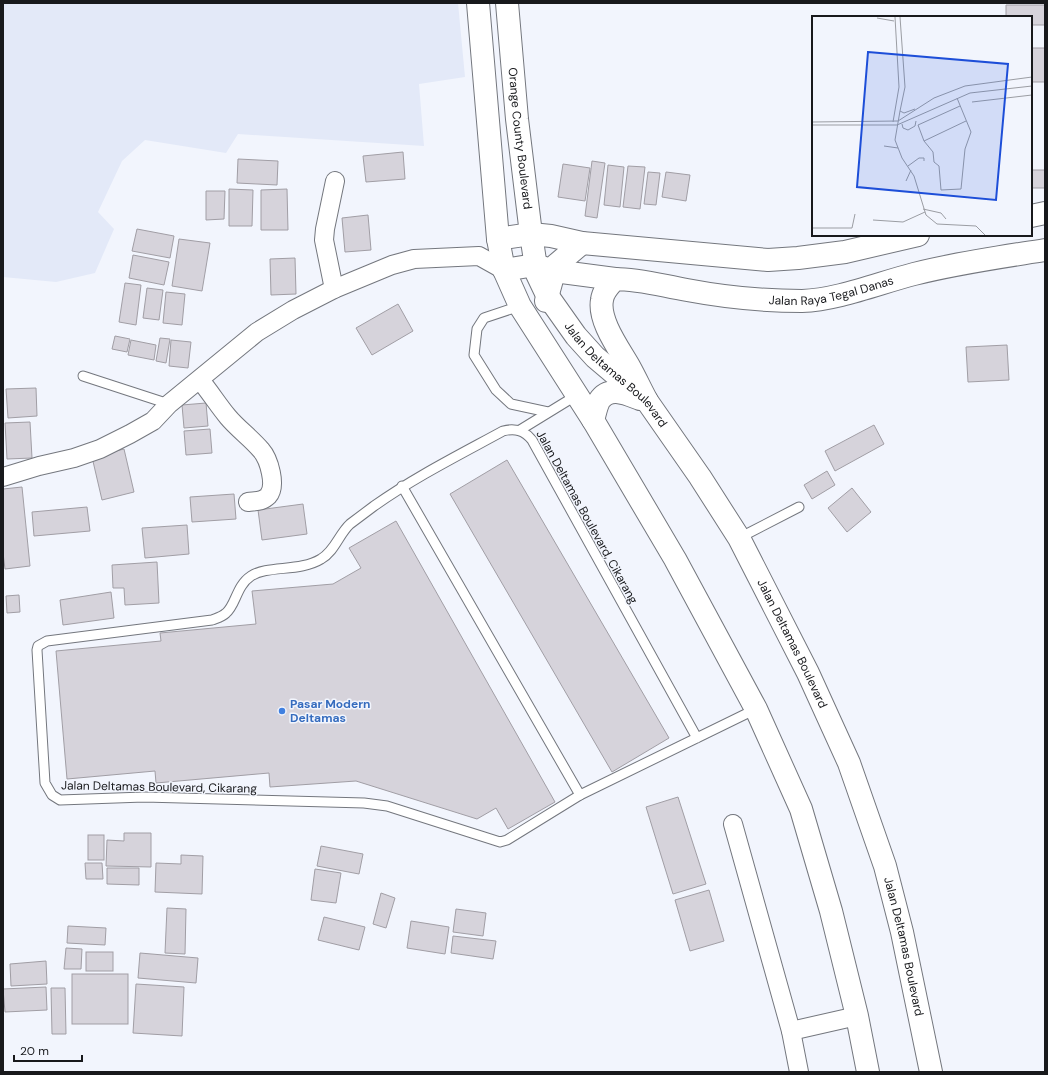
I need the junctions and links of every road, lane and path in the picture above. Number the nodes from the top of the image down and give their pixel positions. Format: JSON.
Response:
{"nodes":[{"id":1,"x":478,"y":3,"type":"edge"},
{"id":2,"x":507,"y":3,"type":"edge"},
{"id":3,"x":335,"y":181,"type":"dead end"},
{"id":4,"x":1045,"y":213,"type":"edge"},
{"id":5,"x":1032,"y":216,"type":"edge"},
{"id":6,"x":531,"y":234,"type":"junction"},
{"id":7,"x":914,"y":236,"type":"edge"},
{"id":8,"x":498,"y":239,"type":"junction"},
{"id":9,"x":582,"y":243,"type":"junction"},
{"id":10,"x":1045,"y":250,"type":"edge"},
{"id":11,"x":479,"y":256,"type":"junction"},
{"id":12,"x":504,"y":270,"type":"junction"},
{"id":13,"x":542,"y":270,"type":"junction"},
{"id":14,"x":615,"y":279,"type":"junction"},
{"id":15,"x":334,"y":289,"type":"junction"},
{"id":16,"x":546,"y":295,"type":"junction"},
{"id":17,"x":520,"y":306,"type":"junction"},
{"id":18,"x":542,"y":340,"type":"junction"},
{"id":19,"x":83,"y":376,"type":"dead end"},
{"id":20,"x":200,"y":380,"type":"junction"},
{"id":21,"x":577,"y":395,"type":"junction"},
{"id":22,"x":647,"y":402,"type":"junction"},
{"id":23,"x":169,"y":404,"type":"junction"},
{"id":24,"x":548,"y":412,"type":"junction"},
{"id":25,"x":593,"y":420,"type":"junction"},
{"id":26,"x":520,"y":430,"type":"junction"},
{"id":27,"x":3,"y":477,"type":"edge"},
{"id":28,"x":402,"y":486,"type":"junction"},
{"id":29,"x":248,"y":502,"type":"dead end"},
{"id":30,"x":799,"y":508,"type":"dead end"},
{"id":31,"x":739,"y":538,"type":"junction"},
{"id":32,"x":756,"y":709,"type":"junction"},
{"id":33,"x":697,"y":738,"type":"junction"},
{"id":34,"x":580,"y":795,"type":"junction"},
{"id":35,"x":733,"y":824,"type":"dead end"},
{"id":36,"x":857,"y":1016,"type":"junction"},
{"id":37,"x":791,"y":1031,"type":"junction"},
{"id":38,"x":799,"y":1072,"type":"edge"},
{"id":39,"x":868,"y":1072,"type":"edge"},
{"id":40,"x":931,"y":1072,"type":"edge"}],
"edges":[{"from":1,"to":8,"type":"main road"},
{"from":2,"to":6,"type":"main road","name":"Orange County Boulevard"},
{"from":3,"to":15,"type":"street"},
{"from":4,"to":5,"type":"main road"},
{"from":6,"to":8,"type":"main road"},
{"from":6,"to":9,"type":"main road"},
{"from":6,"to":13,"type":"main road","name":"Orange County Boulevard"},
{"from":7,"to":9,"type":"main road"},
{"from":8,"to":11,"type":"street"},
{"from":8,"to":12,"type":"main road"},
{"from":9,"to":13,"type":"main road"},
{"from":10,"to":14,"type":"main road","name":"Jalan Raya Tegal Danas"},
{"from":11,"to":12,"type":"street"},
{"from":11,"to":15,"type":"street"},
{"from":12,"to":13,"type":"main road","name":"Jalan Raya Tegal Danas"},
{"from":12,"to":17,"type":"main road"},
{"from":13,"to":14,"type":"main road","name":"Jalan Raya Tegal Danas"},
{"from":13,"to":16,"type":"main road","name":"Jalan Deltamas Boulevard"},
{"from":14,"to":22,"type":"main road"},
{"from":15,"to":20,"type":"street"},
{"from":16,"to":18,"type":"main road"},
{"from":16,"to":22,"type":"main road","name":"Jalan Deltamas Boulevard"},
{"from":17,"to":18,"type":"main road"},
{"from":17,"to":24,"type":"lane"},
{"from":18,"to":21,"type":"main road"},
{"from":19,"to":23,"type":"lane"},
{"from":20,"to":23,"type":"street"},
{"from":20,"to":29,"type":"street"},
{"from":21,"to":24,"type":"lane"},
{"from":21,"to":25,"type":"main road"},
{"from":22,"to":25,"type":"main road"},
{"from":22,"to":31,"type":"main road","name":"Jalan Deltamas Boulevard"},
{"from":23,"to":27,"type":"street"},
{"from":24,"to":26,"type":"lane"},
{"from":25,"to":32,"type":"main road"},
{"from":26,"to":28,"type":"lane","name":"Jalan Deltamas Boulevard, Cikarang"},
{"from":26,"to":33,"type":"lane","name":"Jalan Deltamas Boulevard, Cikarang"},
{"from":28,"to":34,"type":"lane"},
{"from":28,"to":34,"type":"lane","name":"Jalan Deltamas Boulevard, Cikarang"},
{"from":30,"to":31,"type":"lane"},
{"from":31,"to":40,"type":"main road","name":"Jalan Deltamas Boulevard"},
{"from":32,"to":33,"type":"lane","name":"Jalan Deltamas Boulevard, Cikarang"},
{"from":32,"to":36,"type":"main road"},
{"from":33,"to":34,"type":"lane","name":"Jalan Deltamas Boulevard, Cikarang"},
{"from":35,"to":37,"type":"street"},
{"from":36,"to":37,"type":"street"},
{"from":36,"to":39,"type":"main road"},
{"from":37,"to":38,"type":"street"}]}
